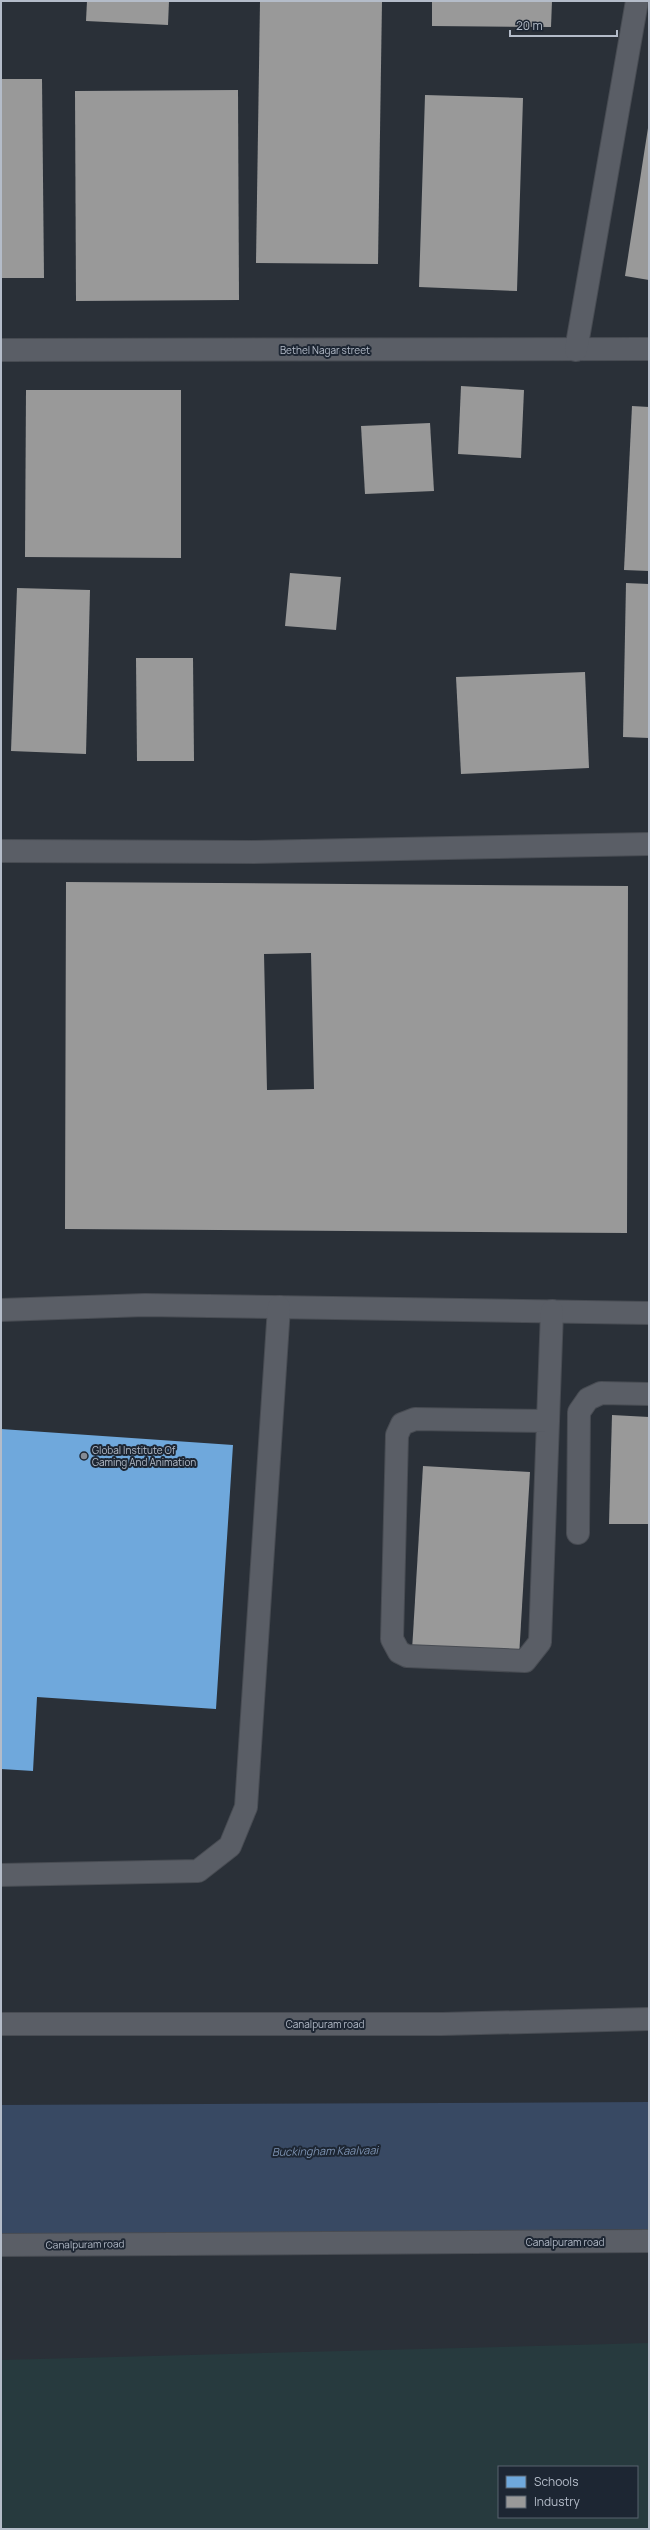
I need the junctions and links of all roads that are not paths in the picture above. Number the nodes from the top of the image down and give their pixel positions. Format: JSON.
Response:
{"nodes":[{"id":1,"x":637,"y":1,"type":"edge"},
{"id":2,"x":649,"y":349,"type":"edge"},
{"id":3,"x":1,"y":350,"type":"edge"},
{"id":4,"x":576,"y":350,"type":"junction"},
{"id":5,"x":649,"y":844,"type":"edge"},
{"id":6,"x":1,"y":851,"type":"edge"},
{"id":7,"x":279,"y":1307,"type":"junction"},
{"id":8,"x":1,"y":1310,"type":"edge"},
{"id":9,"x":552,"y":1311,"type":"junction"},
{"id":10,"x":649,"y":1313,"type":"edge"},
{"id":11,"x":649,"y":1394,"type":"edge"},
{"id":12,"x":548,"y":1421,"type":"junction"},
{"id":13,"x":578,"y":1533,"type":"dead end"},
{"id":14,"x":1,"y":1875,"type":"edge"},
{"id":15,"x":649,"y":2019,"type":"edge"},
{"id":16,"x":1,"y":2024,"type":"edge"},
{"id":17,"x":649,"y":2241,"type":"edge"},
{"id":18,"x":1,"y":2245,"type":"edge"}],
"edges":[{"from":1,"to":4,"type":"street"},
{"from":2,"to":4,"type":"street","name":"Bethel Nagar street"},
{"from":3,"to":4,"type":"street","name":"Bethel Nagar street"},
{"from":5,"to":6,"type":"street"},
{"from":7,"to":8,"type":"street"},
{"from":7,"to":9,"type":"street"},
{"from":7,"to":14,"type":"street"},
{"from":9,"to":10,"type":"street"},
{"from":9,"to":12,"type":"street"},
{"from":11,"to":13,"type":"street"},
{"from":12,"to":12,"type":"street"},
{"from":15,"to":16,"type":"street","name":"Canalpuram road"},
{"from":17,"to":18,"type":"street","name":"Canalpuram road"}]}
